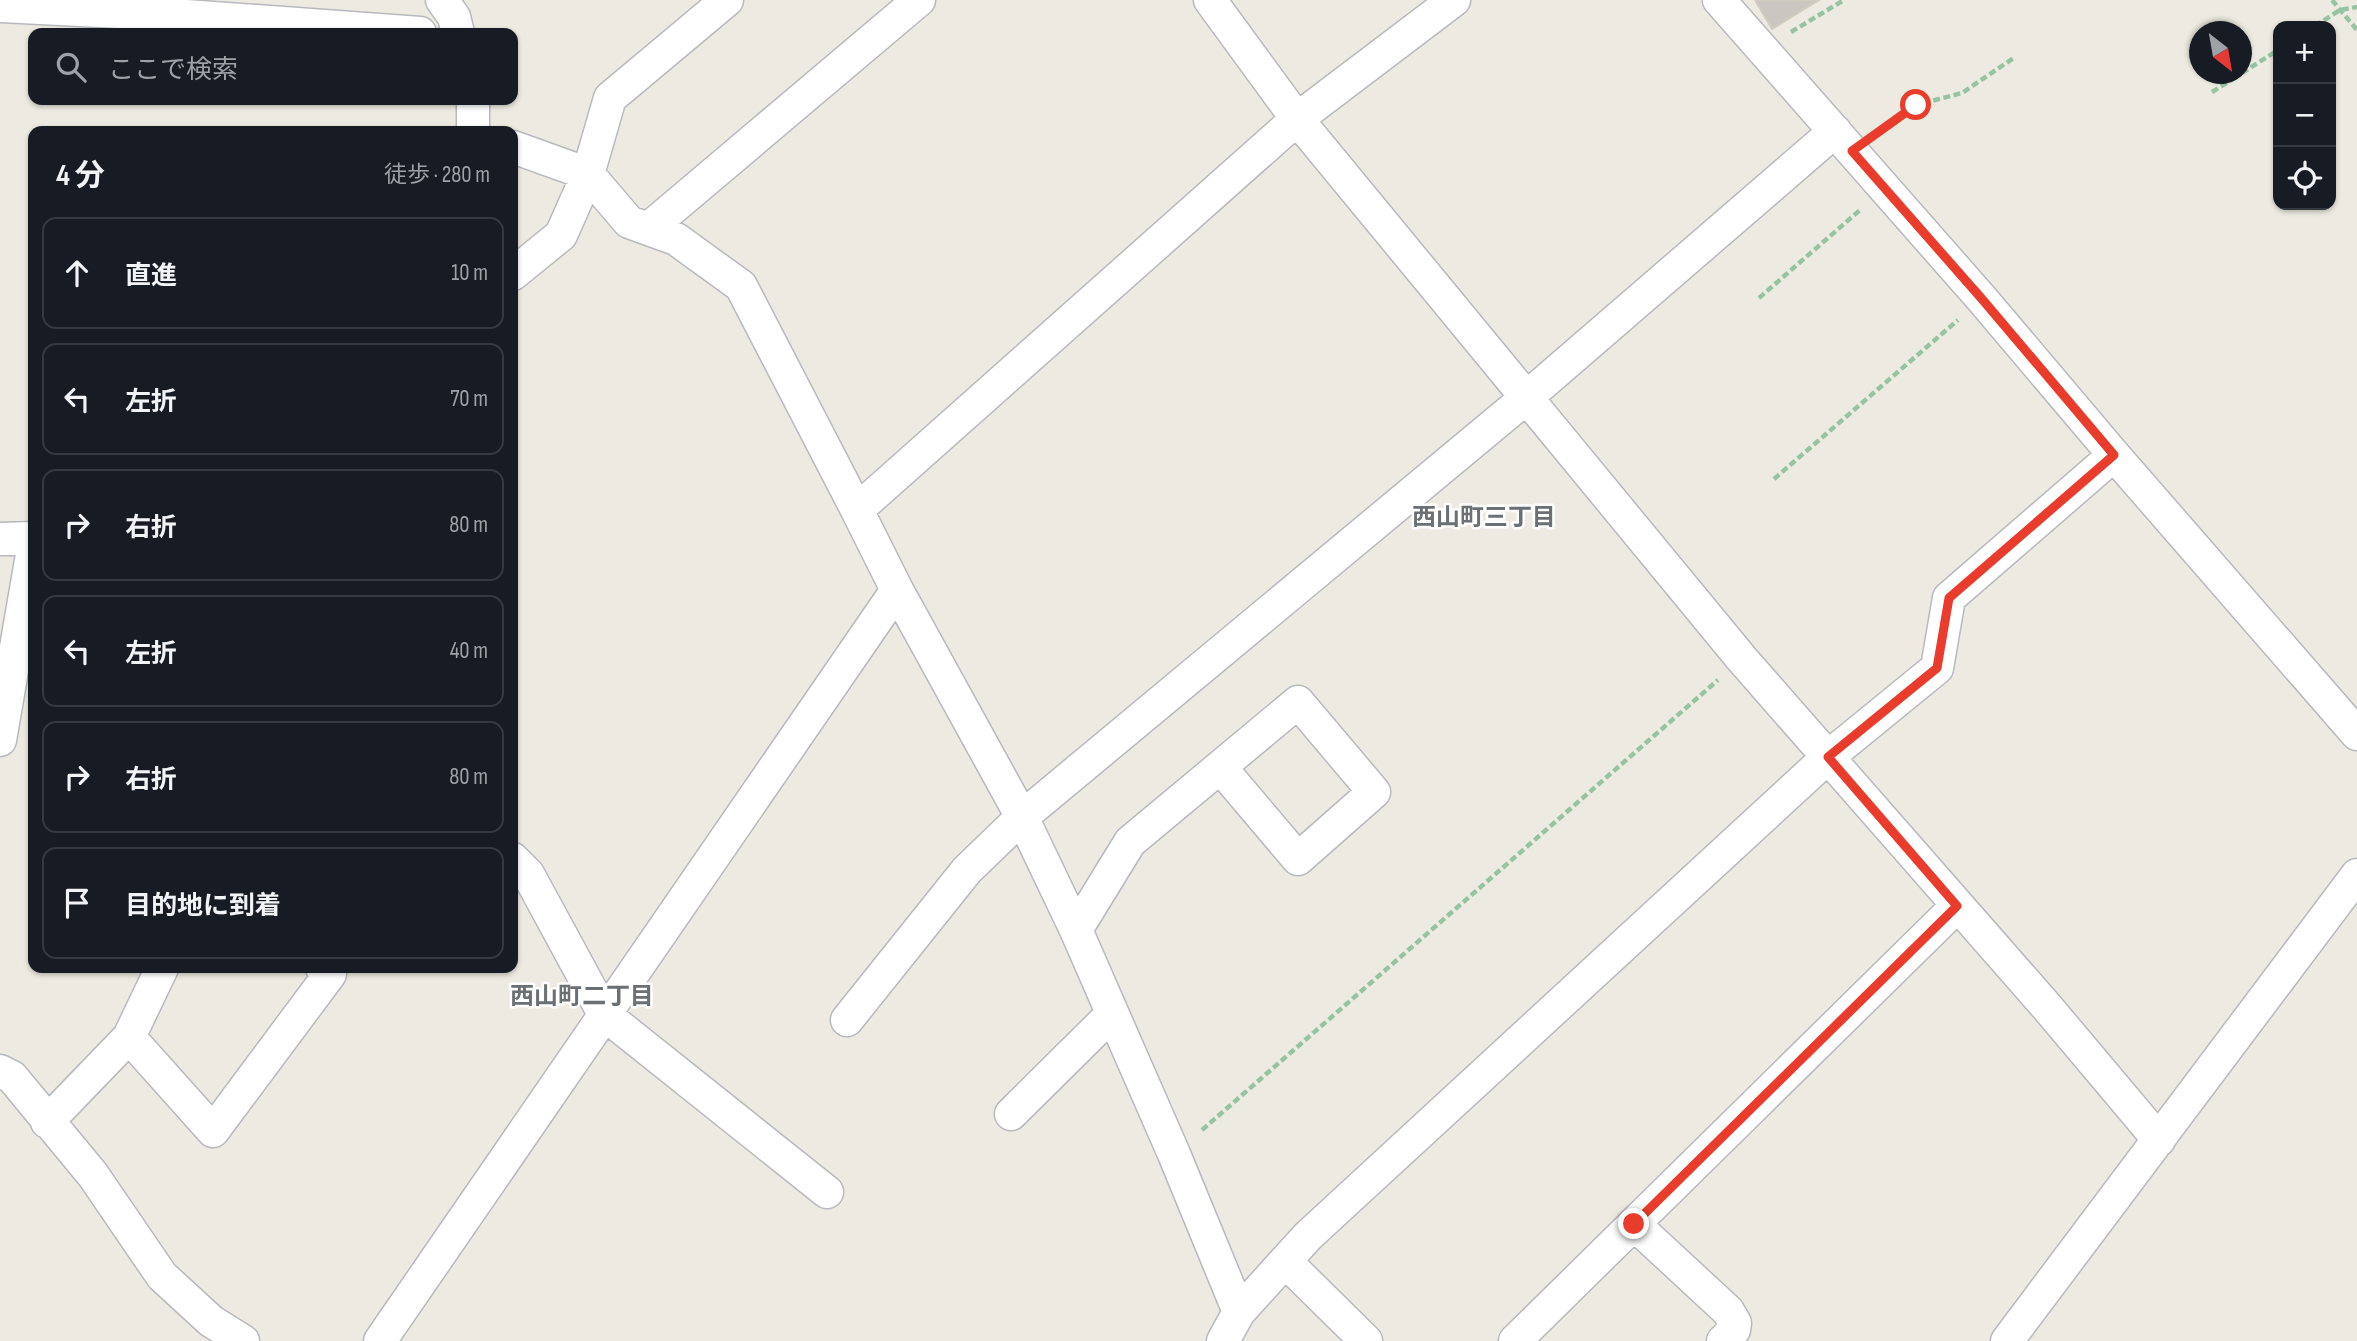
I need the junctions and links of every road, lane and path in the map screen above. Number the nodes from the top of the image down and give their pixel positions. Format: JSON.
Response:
{"nodes":[{"id":1,"x":442,"y":0,"type":"edge"},
{"id":2,"x":727,"y":0,"type":"edge"},
{"id":3,"x":919,"y":0,"type":"edge"},
{"id":4,"x":1210,"y":0,"type":"edge"},
{"id":5,"x":1454,"y":0,"type":"edge"},
{"id":6,"x":1719,"y":0,"type":"edge"},
{"id":7,"x":1844,"y":0,"type":"edge"},
{"id":8,"x":2332,"y":0,"type":"edge"},
{"id":9,"x":0,"y":6,"type":"edge"},
{"id":10,"x":159,"y":7,"type":"edge"},
{"id":11,"x":2357,"y":7,"type":"edge"},
{"id":12,"x":2340,"y":10,"type":"junction"},
{"id":13,"x":2323,"y":21,"type":"edge"},
{"id":14,"x":370,"y":28,"type":"edge"},
{"id":15,"x":457,"y":28,"type":"edge"},
{"id":16,"x":2357,"y":30,"type":"edge"},
{"id":17,"x":1763,"y":50,"type":"junction"},
{"id":18,"x":2273,"y":53,"type":"edge"},
{"id":19,"x":2015,"y":57,"type":"dead end"},
{"id":20,"x":2252,"y":66,"type":"edge"},
{"id":21,"x":2224,"y":84,"type":"edge"},
{"id":22,"x":2212,"y":92,"type":"dead end"},
{"id":23,"x":473,"y":105,"type":"edge"},
{"id":24,"x":1297,"y":119,"type":"junction"},
{"id":25,"x":473,"y":126,"type":"edge"},
{"id":26,"x":1843,"y":141,"type":"junction"},
{"id":27,"x":518,"y":149,"type":"edge"},
{"id":28,"x":588,"y":174,"type":"junction"},
{"id":29,"x":1884,"y":189,"type":"junction"},
{"id":30,"x":648,"y":229,"type":"junction"},
{"id":31,"x":518,"y":270,"type":"edge"},
{"id":32,"x":1759,"y":298,"type":"dead end"},
{"id":33,"x":1982,"y":299,"type":"junction"},
{"id":34,"x":1526,"y":398,"type":"junction"},
{"id":35,"x":2114,"y":455,"type":"junction"},
{"id":36,"x":1774,"y":479,"type":"dead end"},
{"id":37,"x":857,"y":510,"type":"junction"},
{"id":38,"x":28,"y":538,"type":"edge"},
{"id":39,"x":0,"y":539,"type":"edge"},
{"id":40,"x":28,"y":578,"type":"edge"},
{"id":41,"x":897,"y":590,"type":"junction"},
{"id":42,"x":1742,"y":659,"type":"junction"},
{"id":43,"x":2357,"y":734,"type":"edge"},
{"id":44,"x":0,"y":740,"type":"edge"},
{"id":45,"x":1828,"y":757,"type":"junction"},
{"id":46,"x":1220,"y":767,"type":"junction"},
{"id":47,"x":1022,"y":817,"type":"junction"},
{"id":48,"x":518,"y":864,"type":"edge"},
{"id":49,"x":2357,"y":875,"type":"edge"},
{"id":50,"x":1957,"y":906,"type":"junction"},
{"id":51,"x":1076,"y":930,"type":"junction"},
{"id":52,"x":160,"y":973,"type":"edge"},
{"id":53,"x":329,"y":973,"type":"edge"},
{"id":54,"x":604,"y":1014,"type":"junction"},
{"id":55,"x":1112,"y":1014,"type":"junction"},
{"id":56,"x":847,"y":1020,"type":"dead end"},
{"id":57,"x":130,"y":1037,"type":"junction"},
{"id":58,"x":0,"y":1071,"type":"edge"},
{"id":59,"x":1012,"y":1114,"type":"dead end"},
{"id":60,"x":47,"y":1122,"type":"junction"},
{"id":61,"x":2159,"y":1140,"type":"junction"},
{"id":62,"x":1174,"y":1154,"type":"junction"},
{"id":63,"x":827,"y":1192,"type":"dead end"},
{"id":64,"x":1634,"y":1224,"type":"junction"},
{"id":65,"x":1285,"y":1261,"type":"junction"},
{"id":66,"x":1239,"y":1312,"type":"junction"},
{"id":67,"x":243,"y":1341,"type":"edge"},
{"id":68,"x":380,"y":1341,"type":"edge"},
{"id":69,"x":1223,"y":1341,"type":"edge"},
{"id":70,"x":1366,"y":1341,"type":"edge"},
{"id":71,"x":1515,"y":1341,"type":"edge"},
{"id":72,"x":1723,"y":1341,"type":"edge"},
{"id":73,"x":2007,"y":1341,"type":"edge"}],
"edges":[{"from":1,"to":15,"type":"street"},
{"from":2,"to":28,"type":"street"},
{"from":3,"to":30,"type":"street"},
{"from":4,"to":24,"type":"street"},
{"from":5,"to":24,"type":"street"},
{"from":6,"to":17,"type":"street"},
{"from":7,"to":17,"type":"path"},
{"from":8,"to":12,"type":"path"},
{"from":9,"to":10,"type":"street"},
{"from":10,"to":14,"type":"street"},
{"from":11,"to":12,"type":"path"},
{"from":12,"to":13,"type":"path"},
{"from":12,"to":16,"type":"path"},
{"from":17,"to":26,"type":"street"},
{"from":18,"to":20,"type":"path"},
{"from":19,"to":26,"type":"path"},
{"from":21,"to":22,"type":"path"},
{"from":23,"to":25,"type":"street"},
{"from":24,"to":34,"type":"street"},
{"from":24,"to":37,"type":"street"},
{"from":26,"to":29,"type":"street"},
{"from":26,"to":34,"type":"street"},
{"from":27,"to":28,"type":"street"},
{"from":28,"to":30,"type":"street"},
{"from":28,"to":31,"type":"street"},
{"from":29,"to":32,"type":"path"},
{"from":29,"to":33,"type":"street"},
{"from":30,"to":37,"type":"street"},
{"from":33,"to":35,"type":"street"},
{"from":33,"to":36,"type":"path"},
{"from":34,"to":42,"type":"street"},
{"from":34,"to":47,"type":"street"},
{"from":35,"to":43,"type":"street"},
{"from":35,"to":45,"type":"street"},
{"from":37,"to":41,"type":"street"},
{"from":38,"to":39,"type":"street"},
{"from":40,"to":44,"type":"street"},
{"from":41,"to":47,"type":"street"},
{"from":41,"to":54,"type":"street"},
{"from":42,"to":45,"type":"street"},
{"from":42,"to":62,"type":"path"},
{"from":45,"to":50,"type":"street"},
{"from":45,"to":65,"type":"street"},
{"from":46,"to":46,"type":"street"},
{"from":46,"to":51,"type":"street"},
{"from":47,"to":51,"type":"street"},
{"from":47,"to":56,"type":"street"},
{"from":48,"to":54,"type":"street"},
{"from":49,"to":61,"type":"street"},
{"from":50,"to":61,"type":"street"},
{"from":50,"to":64,"type":"street"},
{"from":51,"to":55,"type":"street"},
{"from":52,"to":57,"type":"street"},
{"from":53,"to":57,"type":"street"},
{"from":54,"to":63,"type":"street"},
{"from":54,"to":68,"type":"street"},
{"from":55,"to":59,"type":"street"},
{"from":55,"to":62,"type":"street"},
{"from":57,"to":60,"type":"street"},
{"from":58,"to":60,"type":"street"},
{"from":60,"to":67,"type":"street"},
{"from":61,"to":73,"type":"street"},
{"from":62,"to":66,"type":"street"},
{"from":64,"to":71,"type":"street"},
{"from":64,"to":72,"type":"street"},
{"from":65,"to":66,"type":"street"},
{"from":65,"to":70,"type":"street"},
{"from":66,"to":69,"type":"street"}]}
